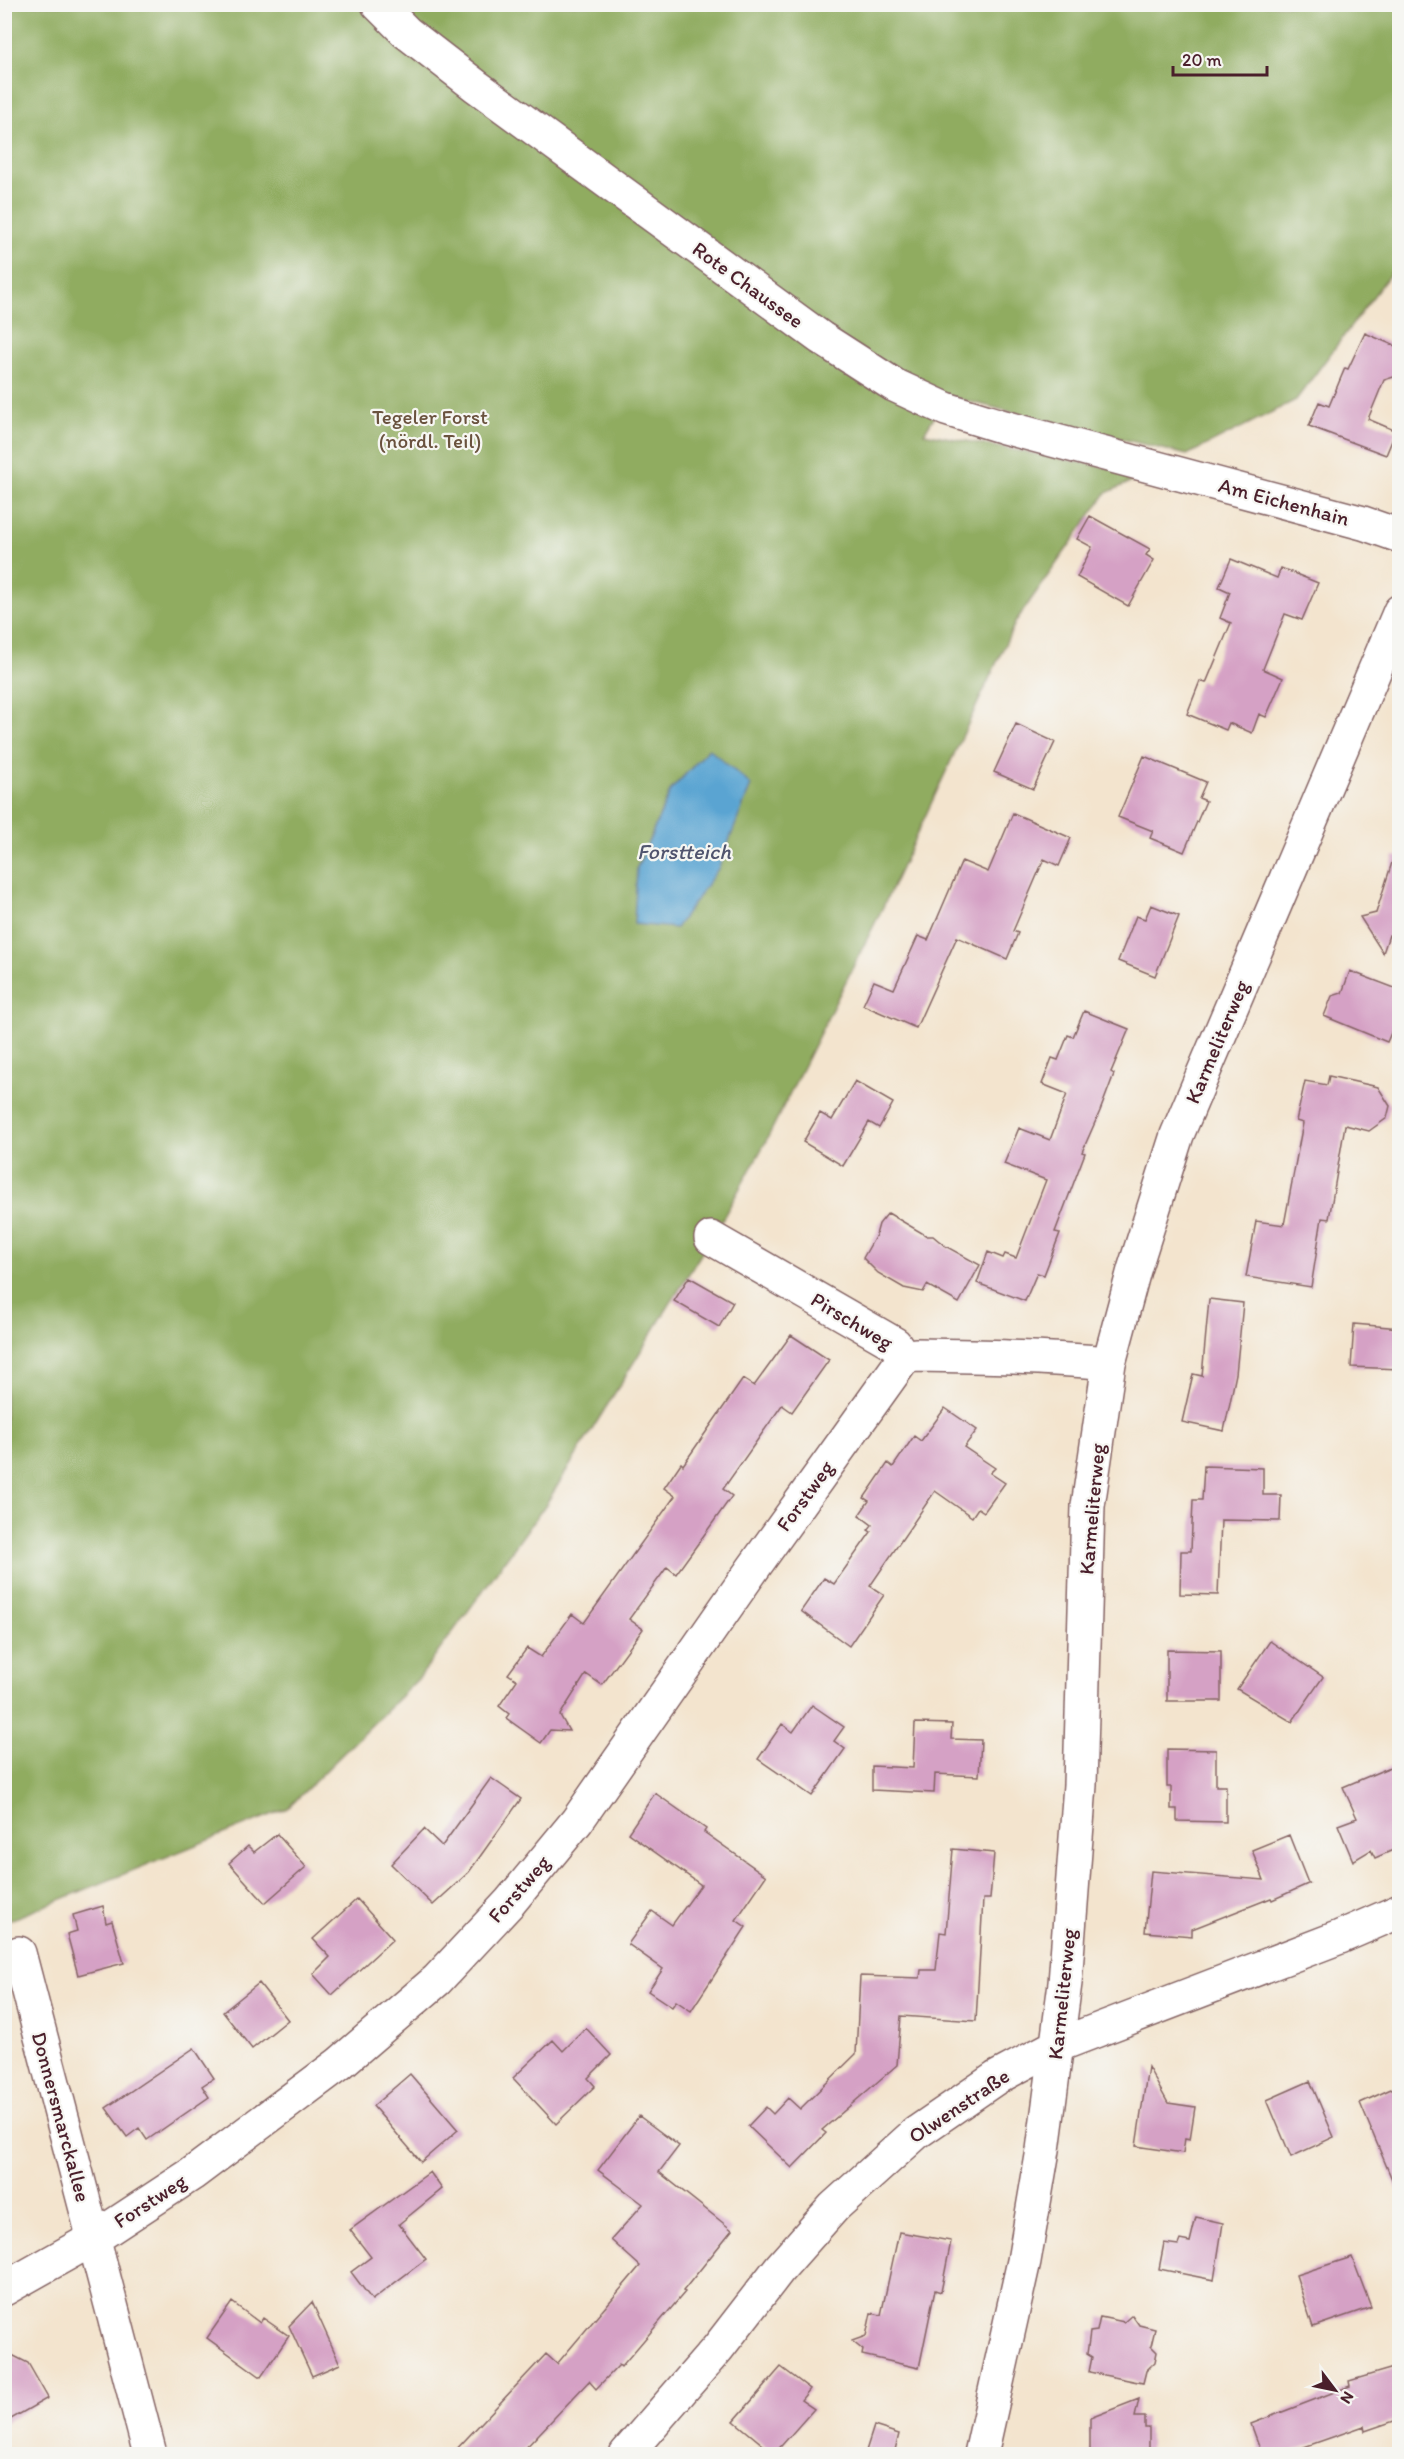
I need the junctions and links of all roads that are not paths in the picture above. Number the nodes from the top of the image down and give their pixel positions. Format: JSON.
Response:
{"nodes":[{"id":1,"x":378,"y":4,"type":"edge"},
{"id":2,"x":1168,"y":471,"type":"joint"},
{"id":3,"x":1400,"y":536,"type":"edge"},
{"id":4,"x":1400,"y":611,"type":"edge"},
{"id":5,"x":711,"y":1238,"type":"dead end"},
{"id":6,"x":904,"y":1358,"type":"junction"},
{"id":7,"x":1109,"y":1363,"type":"junction"},
{"id":8,"x":1400,"y":1911,"type":"edge"},
{"id":9,"x":18,"y":1953,"type":"dead end"},
{"id":10,"x":1056,"y":2046,"type":"junction"},
{"id":11,"x":93,"y":2239,"type":"junction"},
{"id":12,"x":4,"y":2289,"type":"edge"},
{"id":13,"x":150,"y":2454,"type":"edge"},
{"id":14,"x":626,"y":2454,"type":"edge"},
{"id":15,"x":981,"y":2454,"type":"edge"}],
"edges":[{"from":1,"to":2,"type":"street","name":"Rote Chaussee"},
{"from":2,"to":3,"type":"street","name":"Am Eichenhain"},
{"from":4,"to":7,"type":"street","name":"Karmeliterweg"},
{"from":5,"to":6,"type":"street","name":"Pirschweg"},
{"from":6,"to":7,"type":"street","name":"Pirschweg"},
{"from":6,"to":11,"type":"street","name":"Forstweg"},
{"from":7,"to":10,"type":"street","name":"Karmeliterweg"},
{"from":8,"to":10,"type":"street","name":"Olwenstraße"},
{"from":9,"to":11,"type":"street","name":"Donnersmarckallee"},
{"from":10,"to":14,"type":"street","name":"Olwenstraße"},
{"from":10,"to":15,"type":"street","name":"Karmeliterweg"},
{"from":11,"to":12,"type":"street","name":"Forstweg"},
{"from":11,"to":13,"type":"street","name":"Donnersmarckallee"}]}
